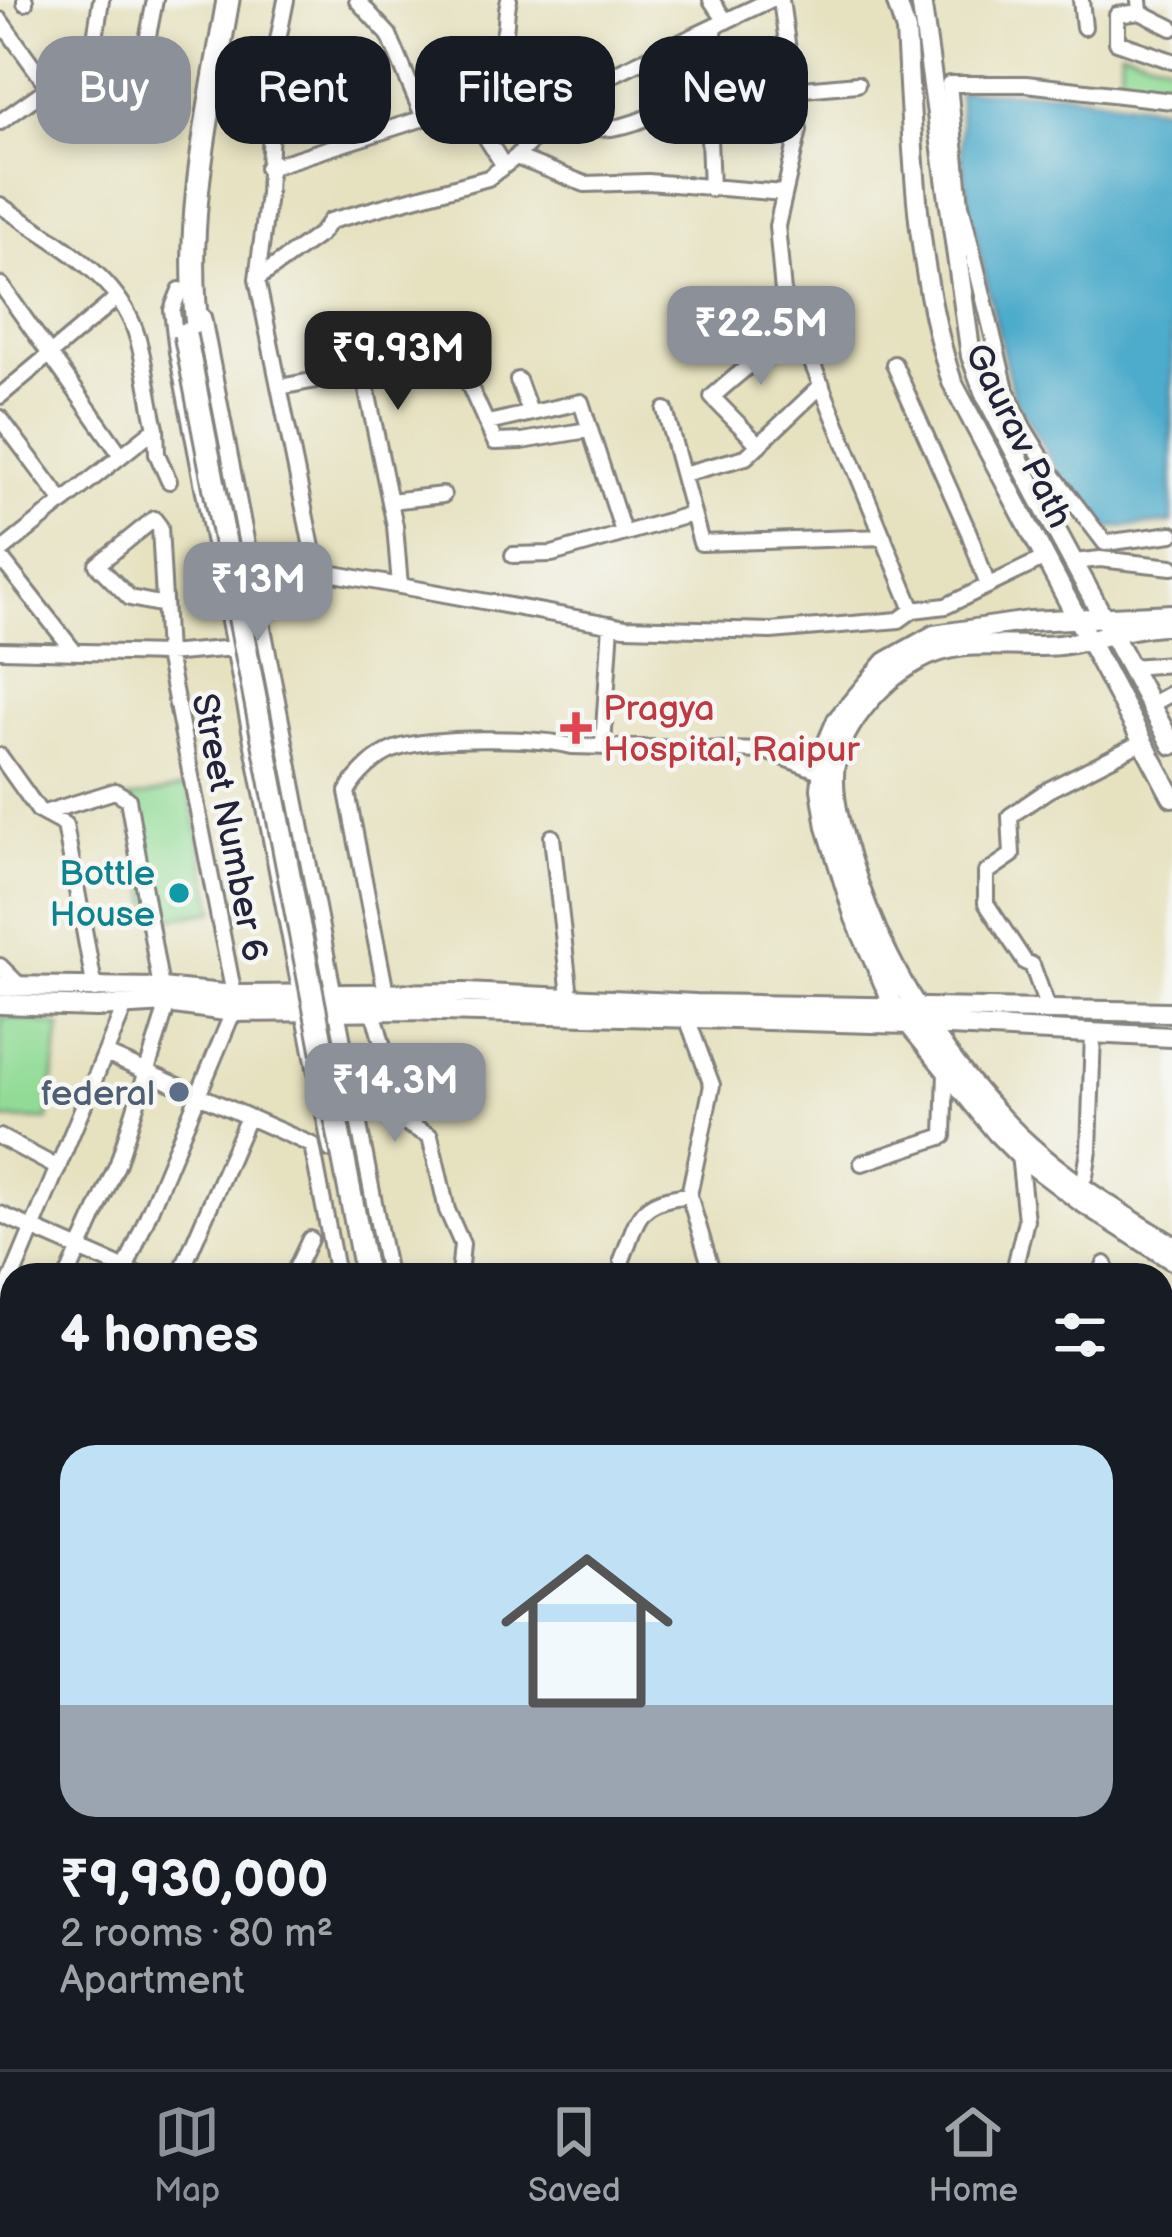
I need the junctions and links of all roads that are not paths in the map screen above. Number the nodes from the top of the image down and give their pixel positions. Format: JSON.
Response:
{"nodes":[{"id":1,"x":101,"y":0,"type":"edge"},
{"id":2,"x":155,"y":0,"type":"edge"},
{"id":3,"x":216,"y":0,"type":"edge"},
{"id":4,"x":228,"y":0,"type":"edge"},
{"id":5,"x":286,"y":0,"type":"edge"},
{"id":6,"x":509,"y":0,"type":"edge"},
{"id":7,"x":711,"y":0,"type":"edge"},
{"id":8,"x":770,"y":0,"type":"edge"},
{"id":9,"x":781,"y":0,"type":"edge"},
{"id":10,"x":896,"y":0,"type":"edge"},
{"id":11,"x":921,"y":0,"type":"edge"},
{"id":12,"x":1081,"y":0,"type":"edge"},
{"id":13,"x":362,"y":2,"type":"edge"},
{"id":14,"x":1140,"y":6,"type":"edge"},
{"id":15,"x":0,"y":20,"type":"edge"},
{"id":16,"x":720,"y":23,"type":"junction"},
{"id":17,"x":1084,"y":27,"type":"dead end"},
{"id":18,"x":1172,"y":28,"type":"edge"},
{"id":19,"x":95,"y":36,"type":"edge"},
{"id":20,"x":149,"y":36,"type":"edge"},
{"id":21,"x":505,"y":36,"type":"edge"},
{"id":22,"x":717,"y":36,"type":"edge"},
{"id":23,"x":786,"y":36,"type":"edge"},
{"id":24,"x":1172,"y":61,"type":"edge"},
{"id":25,"x":36,"y":70,"type":"edge"},
{"id":26,"x":615,"y":73,"type":"edge"},
{"id":27,"x":856,"y":83,"type":"dead end"},
{"id":28,"x":808,"y":88,"type":"edge"},
{"id":29,"x":36,"y":97,"type":"edge"},
{"id":30,"x":1172,"y":101,"type":"edge"},
{"id":31,"x":0,"y":122,"type":"edge"},
{"id":32,"x":496,"y":144,"type":"edge"},
{"id":33,"x":528,"y":144,"type":"edge"},
{"id":34,"x":709,"y":144,"type":"edge"},
{"id":35,"x":796,"y":144,"type":"edge"},
{"id":36,"x":510,"y":162,"type":"junction"},
{"id":37,"x":267,"y":168,"type":"junction"},
{"id":38,"x":711,"y":189,"type":"junction"},
{"id":39,"x":784,"y":194,"type":"junction"},
{"id":40,"x":0,"y":205,"type":"edge"},
{"id":41,"x":256,"y":279,"type":"junction"},
{"id":42,"x":1,"y":285,"type":"edge"},
{"id":43,"x":186,"y":293,"type":"junction"},
{"id":44,"x":117,"y":298,"type":"junction"},
{"id":45,"x":191,"y":334,"type":"junction"},
{"id":46,"x":802,"y":336,"type":"junction"},
{"id":47,"x":51,"y":356,"type":"junction"},
{"id":48,"x":894,"y":364,"type":"dead end"},
{"id":49,"x":518,"y":380,"type":"dead end"},
{"id":50,"x":822,"y":385,"type":"junction"},
{"id":51,"x":280,"y":387,"type":"junction"},
{"id":52,"x":470,"y":387,"type":"dead end"},
{"id":53,"x":0,"y":396,"type":"edge"},
{"id":54,"x":665,"y":410,"type":"dead end"},
{"id":55,"x":530,"y":412,"type":"junction"},
{"id":56,"x":0,"y":418,"type":"edge"},
{"id":57,"x":488,"y":423,"type":"junction"},
{"id":58,"x":156,"y":428,"type":"junction"},
{"id":59,"x":588,"y":430,"type":"junction"},
{"id":60,"x":759,"y":445,"type":"junction"},
{"id":61,"x":121,"y":455,"type":"junction"},
{"id":62,"x":683,"y":474,"type":"junction"},
{"id":63,"x":169,"y":482,"type":"dead end"},
{"id":64,"x":442,"y":495,"type":"dead end"},
{"id":65,"x":390,"y":501,"type":"junction"},
{"id":66,"x":63,"y":502,"type":"junction"},
{"id":67,"x":692,"y":514,"type":"junction"},
{"id":68,"x":623,"y":532,"type":"junction"},
{"id":69,"x":1172,"y":534,"type":"edge"},
{"id":70,"x":884,"y":537,"type":"junction"},
{"id":71,"x":0,"y":555,"type":"edge"},
{"id":72,"x":513,"y":555,"type":"dead end"},
{"id":73,"x":1043,"y":560,"type":"junction"},
{"id":74,"x":1074,"y":562,"type":"junction"},
{"id":75,"x":1172,"y":567,"type":"edge"},
{"id":76,"x":400,"y":586,"type":"junction"},
{"id":77,"x":988,"y":586,"type":"junction"},
{"id":78,"x":164,"y":605,"type":"junction"},
{"id":79,"x":913,"y":610,"type":"junction"},
{"id":80,"x":1172,"y":614,"type":"edge"},
{"id":81,"x":1075,"y":618,"type":"junction"},
{"id":82,"x":611,"y":624,"type":"junction"},
{"id":83,"x":1107,"y":624,"type":"junction"},
{"id":84,"x":1172,"y":626,"type":"edge"},
{"id":85,"x":1087,"y":638,"type":"junction"},
{"id":86,"x":234,"y":648,"type":"junction"},
{"id":87,"x":0,"y":650,"type":"edge"},
{"id":88,"x":74,"y":651,"type":"junction"},
{"id":89,"x":167,"y":653,"type":"junction"},
{"id":90,"x":1172,"y":664,"type":"edge"},
{"id":91,"x":1130,"y":667,"type":"junction"},
{"id":92,"x":1172,"y":693,"type":"edge"},
{"id":93,"x":1150,"y":705,"type":"junction"},
{"id":94,"x":1142,"y":742,"type":"junction"},
{"id":95,"x":1172,"y":745,"type":"edge"},
{"id":96,"x":603,"y":746,"type":"junction"},
{"id":97,"x":0,"y":756,"type":"edge"},
{"id":98,"x":828,"y":773,"type":"junction"},
{"id":99,"x":1172,"y":797,"type":"edge"},
{"id":100,"x":44,"y":813,"type":"junction"},
{"id":101,"x":552,"y":837,"type":"dead end"},
{"id":102,"x":0,"y":966,"type":"edge"},
{"id":103,"x":10,"y":986,"type":"edge"},
{"id":104,"x":95,"y":990,"type":"junction"},
{"id":105,"x":386,"y":993,"type":"junction"},
{"id":106,"x":165,"y":996,"type":"junction"},
{"id":107,"x":570,"y":996,"type":"junction"},
{"id":108,"x":406,"y":1001,"type":"junction"},
{"id":109,"x":338,"y":1002,"type":"junction"},
{"id":110,"x":302,"y":1003,"type":"junction"},
{"id":111,"x":0,"y":1004,"type":"edge"},
{"id":112,"x":234,"y":1004,"type":"junction"},
{"id":113,"x":125,"y":1006,"type":"junction"},
{"id":114,"x":1048,"y":1009,"type":"junction"},
{"id":115,"x":373,"y":1010,"type":"junction"},
{"id":116,"x":1172,"y":1012,"type":"edge"},
{"id":117,"x":911,"y":1015,"type":"junction"},
{"id":118,"x":688,"y":1021,"type":"junction"},
{"id":119,"x":1093,"y":1033,"type":"junction"},
{"id":120,"x":1172,"y":1037,"type":"edge"},
{"id":121,"x":106,"y":1054,"type":"junction"},
{"id":122,"x":946,"y":1071,"type":"junction"},
{"id":123,"x":148,"y":1072,"type":"junction"},
{"id":124,"x":197,"y":1093,"type":"junction"},
{"id":125,"x":248,"y":1117,"type":"junction"},
{"id":126,"x":0,"y":1138,"type":"edge"},
{"id":127,"x":1019,"y":1155,"type":"junction"},
{"id":128,"x":862,"y":1163,"type":"dead end"},
{"id":129,"x":58,"y":1168,"type":"junction"},
{"id":130,"x":1085,"y":1176,"type":"dead end"},
{"id":131,"x":688,"y":1195,"type":"junction"},
{"id":132,"x":0,"y":1214,"type":"edge"},
{"id":133,"x":32,"y":1228,"type":"junction"},
{"id":134,"x":310,"y":1239,"type":"dead end"},
{"id":135,"x":1172,"y":1245,"type":"edge"},
{"id":136,"x":79,"y":1248,"type":"junction"},
{"id":137,"x":622,"y":1260,"type":"dead end"},
{"id":138,"x":1172,"y":1260,"type":"edge"},
{"id":139,"x":17,"y":1263,"type":"edge"},
{"id":140,"x":73,"y":1263,"type":"edge"},
{"id":141,"x":109,"y":1263,"type":"edge"},
{"id":142,"x":133,"y":1263,"type":"edge"},
{"id":143,"x":185,"y":1263,"type":"edge"},
{"id":144,"x":299,"y":1263,"type":"edge"},
{"id":145,"x":335,"y":1263,"type":"edge"},
{"id":146,"x":354,"y":1263,"type":"edge"},
{"id":147,"x":364,"y":1263,"type":"edge"},
{"id":148,"x":377,"y":1263,"type":"edge"},
{"id":149,"x":386,"y":1263,"type":"edge"},
{"id":150,"x":460,"y":1263,"type":"edge"},
{"id":151,"x":708,"y":1263,"type":"edge"},
{"id":152,"x":1015,"y":1263,"type":"edge"}],
"edges":[{"from":1,"to":19,"type":"street"},
{"from":2,"to":20,"type":"street"},
{"from":3,"to":43,"type":"highway"},
{"from":4,"to":43,"type":"highway"},
{"from":5,"to":37,"type":"street"},
{"from":6,"to":21,"type":"street"},
{"from":7,"to":16,"type":"street"},
{"from":8,"to":16,"type":"street"},
{"from":9,"to":23,"type":"street"},
{"from":10,"to":73,"type":"main road","name":"Gaurav Path"},
{"from":11,"to":74,"type":"main road"},
{"from":12,"to":17,"type":"street"},
{"from":13,"to":37,"type":"street"},
{"from":14,"to":18,"type":"street"},
{"from":14,"to":24,"type":"street"},
{"from":15,"to":25,"type":"street"},
{"from":16,"to":22,"type":"street"},
{"from":16,"to":26,"type":"street"},
{"from":27,"to":28,"type":"street"},
{"from":29,"to":31,"type":"street"},
{"from":30,"to":69,"type":"street"},
{"from":32,"to":36,"type":"street"},
{"from":33,"to":36,"type":"street"},
{"from":34,"to":38,"type":"street"},
{"from":35,"to":39,"type":"street"},
{"from":36,"to":38,"type":"street"},
{"from":36,"to":41,"type":"street"},
{"from":37,"to":41,"type":"street"},
{"from":38,"to":39,"type":"street"},
{"from":39,"to":46,"type":"street"},
{"from":40,"to":44,"type":"street"},
{"from":41,"to":51,"type":"street"},
{"from":42,"to":47,"type":"street"},
{"from":43,"to":45,"type":"highway"},
{"from":43,"to":86,"type":"street"},
{"from":43,"to":109,"type":"street"},
{"from":44,"to":47,"type":"street"},
{"from":44,"to":58,"type":"street"},
{"from":45,"to":147,"type":"highway","bridge":true},
{"from":45,"to":148,"type":"highway"},
{"from":46,"to":50,"type":"street"},
{"from":46,"to":60,"type":"street"},
{"from":47,"to":53,"type":"street"},
{"from":47,"to":61,"type":"street"},
{"from":48,"to":77,"type":"street"},
{"from":49,"to":55,"type":"street"},
{"from":50,"to":60,"type":"street"},
{"from":50,"to":70,"type":"street"},
{"from":51,"to":65,"type":"street"},
{"from":51,"to":76,"type":"street"},
{"from":52,"to":57,"type":"street"},
{"from":54,"to":62,"type":"street"},
{"from":55,"to":57,"type":"street"},
{"from":55,"to":59,"type":"street"},
{"from":56,"to":66,"type":"street"},
{"from":57,"to":59,"type":"street"},
{"from":58,"to":61,"type":"street"},
{"from":58,"to":63,"type":"street"},
{"from":59,"to":68,"type":"street"},
{"from":60,"to":62,"type":"street"},
{"from":61,"to":66,"type":"street"},
{"from":62,"to":67,"type":"street"},
{"from":64,"to":65,"type":"street"},
{"from":65,"to":76,"type":"street"},
{"from":66,"to":71,"type":"street"},
{"from":67,"to":68,"type":"street"},
{"from":67,"to":70,"type":"street"},
{"from":68,"to":72,"type":"street"},
{"from":70,"to":79,"type":"street"},
{"from":71,"to":88,"type":"street"},
{"from":73,"to":77,"type":"street"},
{"from":73,"to":81,"type":"main road","name":"Gaurav Path"},
{"from":74,"to":75,"type":"street"},
{"from":74,"to":83,"type":"main road"},
{"from":76,"to":82,"type":"street"},
{"from":77,"to":79,"type":"street"},
{"from":78,"to":78,"type":"street","name":"Street Number 6"},
{"from":78,"to":89,"type":"street","name":"Street Number 6"},
{"from":79,"to":82,"type":"street"},
{"from":80,"to":83,"type":"main road"},
{"from":81,"to":83,"type":"main road"},
{"from":81,"to":85,"type":"main road","name":"Gaurav Path"},
{"from":81,"to":98,"type":"main road"},
{"from":82,"to":96,"type":"street"},
{"from":83,"to":84,"type":"main road"},
{"from":83,"to":85,"type":"main road"},
{"from":83,"to":91,"type":"main road"},
{"from":85,"to":94,"type":"main road","name":"Gaurav Path"},
{"from":85,"to":98,"type":"main road"},
{"from":86,"to":89,"type":"street"},
{"from":86,"to":110,"type":"street"},
{"from":87,"to":88,"type":"street","name":"Street Number 6"},
{"from":88,"to":89,"type":"street","name":"Street Number 6"},
{"from":89,"to":112,"type":"street","name":"Street Number 6"},
{"from":90,"to":91,"type":"street"},
{"from":91,"to":93,"type":"main road"},
{"from":92,"to":93,"type":"street"},
{"from":93,"to":95,"type":"main road"},
{"from":94,"to":99,"type":"main road","name":"Gaurav Path"},
{"from":94,"to":114,"type":"street"},
{"from":96,"to":98,"type":"street"},
{"from":96,"to":105,"type":"street"},
{"from":97,"to":100,"type":"street"},
{"from":98,"to":117,"type":"main road"},
{"from":100,"to":104,"type":"street"},
{"from":100,"to":106,"type":"street"},
{"from":101,"to":107,"type":"street"},
{"from":102,"to":103,"type":"street"},
{"from":103,"to":104,"type":"main road"},
{"from":104,"to":106,"type":"main road"},
{"from":105,"to":108,"type":"main road"},
{"from":105,"to":109,"type":"main road"},
{"from":106,"to":112,"type":"main road"},
{"from":106,"to":113,"type":"main road"},
{"from":106,"to":123,"type":"street"},
{"from":107,"to":108,"type":"main road"},
{"from":107,"to":117,"type":"main road"},
{"from":108,"to":115,"type":"main road"},
{"from":108,"to":118,"type":"main road"},
{"from":109,"to":110,"type":"main road"},
{"from":109,"to":115,"type":"main road"},
{"from":109,"to":149,"type":"street"},
{"from":110,"to":112,"type":"main road"},
{"from":110,"to":146,"type":"street"},
{"from":111,"to":113,"type":"main road"},
{"from":112,"to":124,"type":"street"},
{"from":113,"to":121,"type":"street"},
{"from":114,"to":116,"type":"main road"},
{"from":114,"to":117,"type":"main road"},
{"from":115,"to":150,"type":"street"},
{"from":117,"to":118,"type":"main road"},
{"from":117,"to":119,"type":"main road"},
{"from":117,"to":122,"type":"main road"},
{"from":117,"to":135,"type":"main road"},
{"from":118,"to":131,"type":"street"},
{"from":119,"to":120,"type":"main road"},
{"from":119,"to":130,"type":"street"},
{"from":121,"to":123,"type":"street"},
{"from":121,"to":129,"type":"street"},
{"from":122,"to":127,"type":"main road"},
{"from":122,"to":128,"type":"street"},
{"from":123,"to":124,"type":"street"},
{"from":123,"to":136,"type":"street"},
{"from":124,"to":125,"type":"street"},
{"from":124,"to":142,"type":"street"},
{"from":125,"to":143,"type":"street"},
{"from":125,"to":145,"type":"street"},
{"from":126,"to":129,"type":"street"},
{"from":127,"to":138,"type":"main road"},
{"from":127,"to":152,"type":"street"},
{"from":129,"to":133,"type":"street"},
{"from":131,"to":137,"type":"street"},
{"from":131,"to":151,"type":"street"},
{"from":132,"to":133,"type":"street"},
{"from":133,"to":136,"type":"street"},
{"from":133,"to":139,"type":"street"},
{"from":134,"to":144,"type":"street"},
{"from":136,"to":140,"type":"street"},
{"from":136,"to":141,"type":"street"}]}
